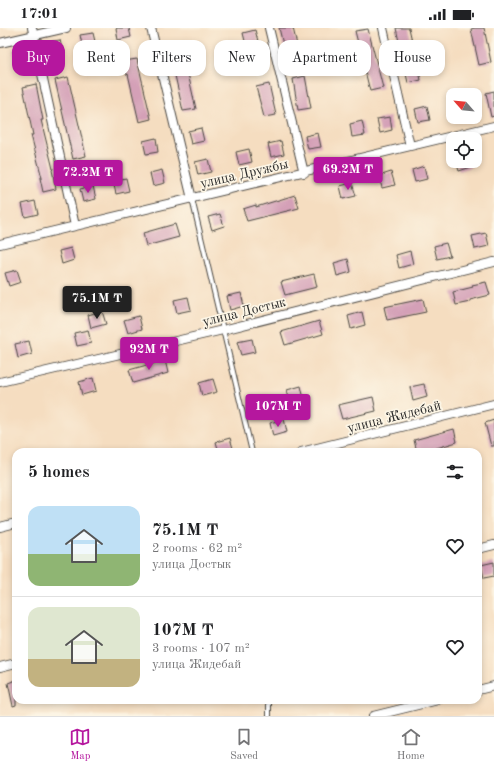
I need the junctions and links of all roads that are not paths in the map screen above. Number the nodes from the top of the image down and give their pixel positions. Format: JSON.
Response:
{"nodes":[{"id":1,"x":66,"y":28,"type":"edge"},
{"id":2,"x":151,"y":28,"type":"edge"},
{"id":3,"x":269,"y":28,"type":"edge"},
{"id":4,"x":383,"y":28,"type":"edge"},
{"id":5,"x":33,"y":32,"type":"edge"},
{"id":6,"x":0,"y":42,"type":"edge"},
{"id":7,"x":494,"y":126,"type":"edge"},
{"id":8,"x":410,"y":146,"type":"junction"},
{"id":9,"x":304,"y":172,"type":"junction"},
{"id":10,"x":192,"y":199,"type":"junction"},
{"id":11,"x":76,"y":226,"type":"junction"},
{"id":12,"x":0,"y":244,"type":"edge"},
{"id":13,"x":494,"y":262,"type":"edge"},
{"id":14,"x":223,"y":330,"type":"junction"},
{"id":15,"x":0,"y":382,"type":"edge"},
{"id":16,"x":494,"y":404,"type":"edge"},
{"id":17,"x":251,"y":448,"type":"edge"},
{"id":18,"x":317,"y":448,"type":"edge"},
{"id":19,"x":12,"y":524,"type":"edge"},
{"id":20,"x":0,"y":527,"type":"edge"},
{"id":21,"x":494,"y":545,"type":"edge"},
{"id":22,"x":482,"y":548,"type":"edge"},
{"id":23,"x":12,"y":664,"type":"edge"},
{"id":24,"x":0,"y":667,"type":"edge"},
{"id":25,"x":494,"y":686,"type":"edge"},
{"id":26,"x":482,"y":689,"type":"edge"},
{"id":27,"x":269,"y":704,"type":"edge"},
{"id":28,"x":422,"y":704,"type":"edge"},
{"id":29,"x":270,"y":716,"type":"edge"},
{"id":30,"x":373,"y":716,"type":"edge"}],
"edges":[{"from":1,"to":5,"type":"street"},
{"from":2,"to":10,"type":"street"},
{"from":3,"to":9,"type":"street"},
{"from":4,"to":8,"type":"street"},
{"from":5,"to":6,"type":"street"},
{"from":5,"to":11,"type":"street"},
{"from":7,"to":8,"type":"street","name":"улица Дружбы"},
{"from":8,"to":9,"type":"street","name":"улица Дружбы"},
{"from":9,"to":10,"type":"street","name":"улица Дружбы"},
{"from":10,"to":11,"type":"street","name":"улица Дружбы"},
{"from":10,"to":14,"type":"lane"},
{"from":11,"to":12,"type":"street","name":"улица Дружбы"},
{"from":13,"to":14,"type":"street","name":"улица Достык"},
{"from":14,"to":15,"type":"street","name":"улица Достык"},
{"from":14,"to":17,"type":"lane"},
{"from":16,"to":18,"type":"street","name":"улица Жидебай"},
{"from":19,"to":20,"type":"street"},
{"from":21,"to":22,"type":"street"},
{"from":23,"to":24,"type":"street"},
{"from":25,"to":26,"type":"street"},
{"from":27,"to":29,"type":"lane"},
{"from":28,"to":30,"type":"street"}]}
